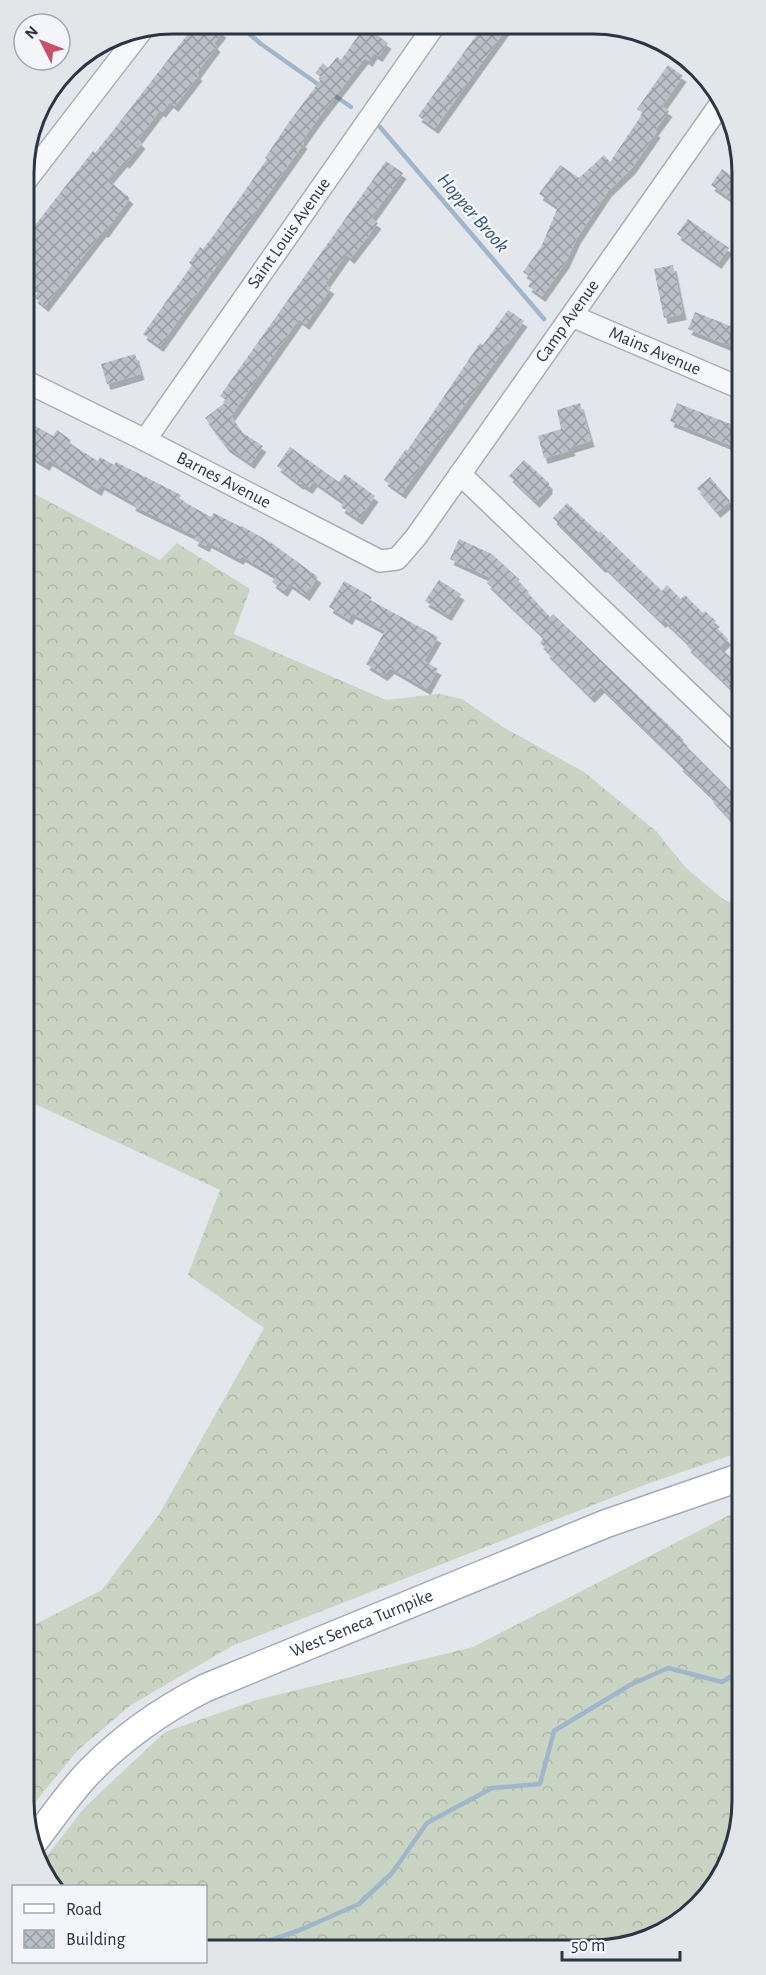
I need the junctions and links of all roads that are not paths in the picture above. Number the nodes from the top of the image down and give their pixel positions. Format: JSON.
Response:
{"nodes":[{"id":1,"x":428,"y":34,"type":"edge"},
{"id":2,"x":133,"y":41,"type":"edge"},
{"id":3,"x":716,"y":110,"type":"edge"},
{"id":4,"x":35,"y":168,"type":"edge"},
{"id":5,"x":572,"y":316,"type":"junction"},
{"id":6,"x":732,"y":384,"type":"edge"},
{"id":7,"x":35,"y":386,"type":"edge"},
{"id":8,"x":145,"y":440,"type":"junction"},
{"id":9,"x":460,"y":474,"type":"junction"},
{"id":10,"x":416,"y":537,"type":"joint"},
{"id":11,"x":732,"y":734,"type":"edge"},
{"id":12,"x":731,"y":1481,"type":"edge"},
{"id":13,"x":39,"y":1835,"type":"edge"}],
"edges":[{"from":1,"to":8,"type":"street","name":"Saint Louis Avenue"},
{"from":2,"to":4,"type":"street"},
{"from":3,"to":5,"type":"street","name":"Camp Avenue"},
{"from":5,"to":6,"type":"street","name":"Mains Avenue"},
{"from":5,"to":9,"type":"street","name":"Camp Avenue"},
{"from":7,"to":8,"type":"street","name":"Barnes Avenue"},
{"from":8,"to":10,"type":"street","name":"Barnes Avenue"},
{"from":9,"to":10,"type":"street","name":"Camp Avenue"},
{"from":9,"to":11,"type":"street"},
{"from":12,"to":13,"type":"main road","name":"West Seneca Turnpike"}]}
